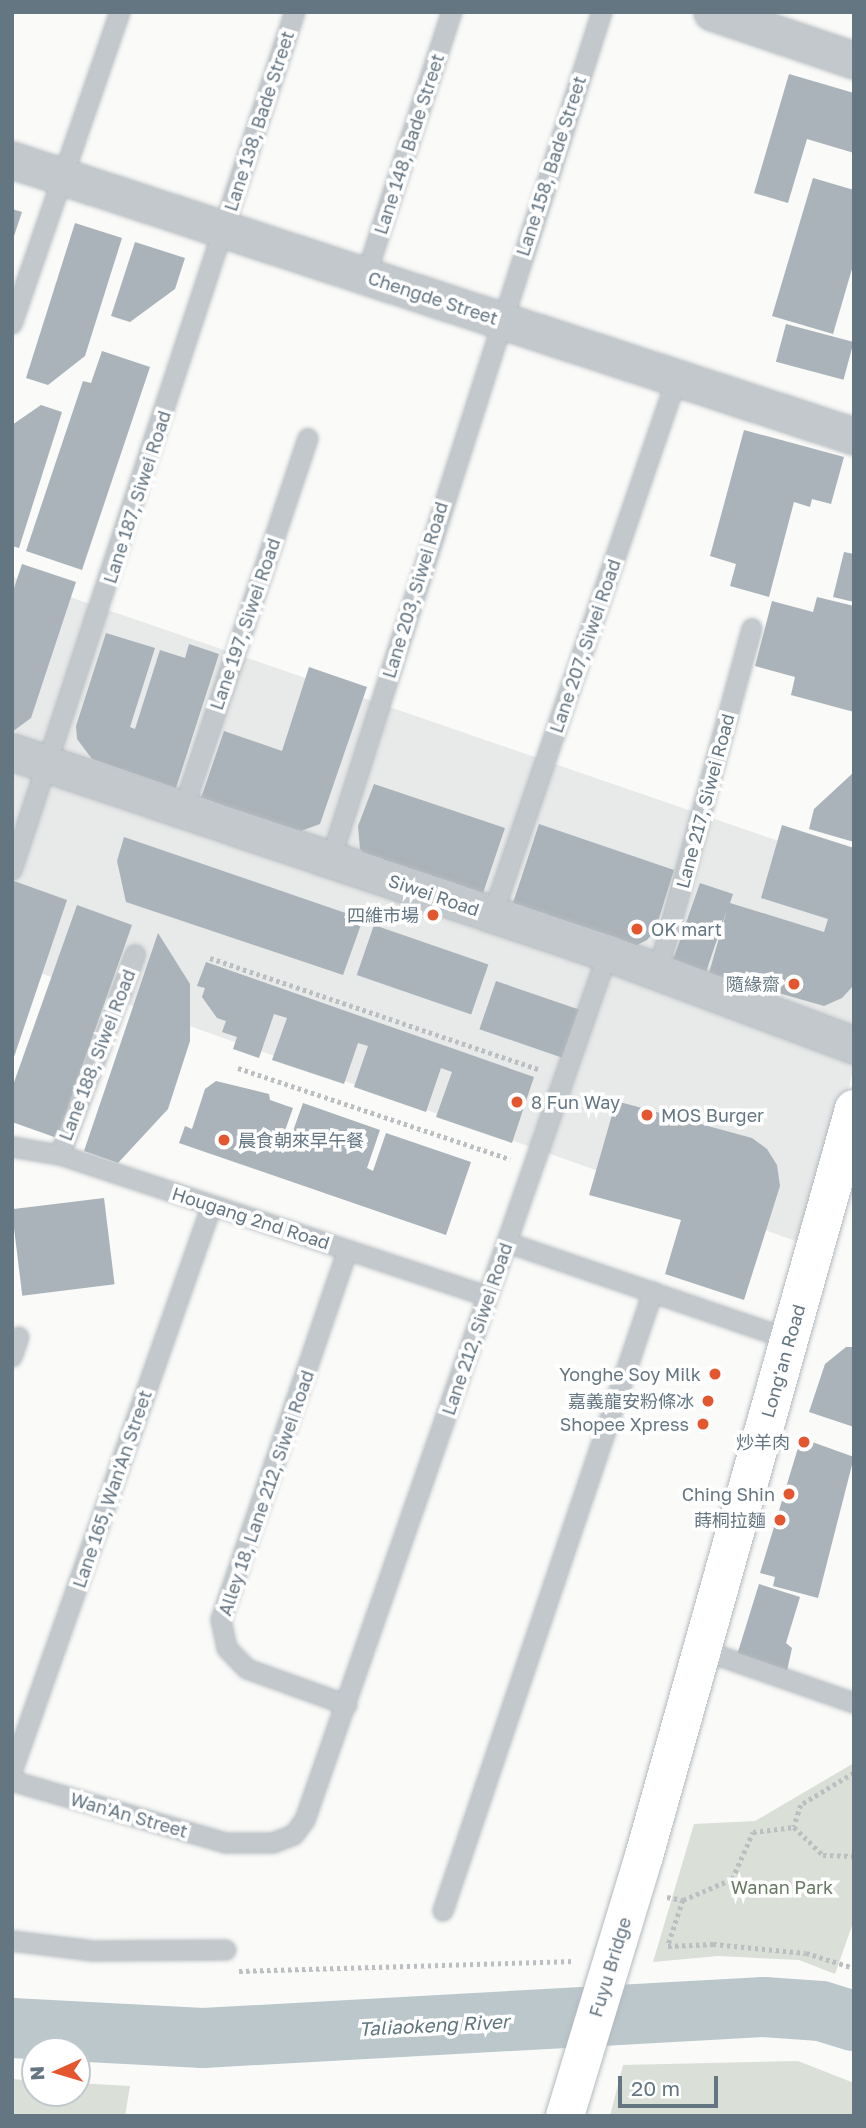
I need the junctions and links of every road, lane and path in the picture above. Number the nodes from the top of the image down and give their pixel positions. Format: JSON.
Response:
{"nodes":[{"id":1,"x":120,"y":12,"type":"edge"},
{"id":2,"x":295,"y":12,"type":"edge"},
{"id":3,"x":452,"y":12,"type":"edge"},
{"id":4,"x":602,"y":12,"type":"edge"},
{"id":5,"x":726,"y":15,"type":"edge"},
{"id":6,"x":854,"y":60,"type":"edge"},
{"id":7,"x":12,"y":160,"type":"edge"},
{"id":8,"x":63,"y":177,"type":"junction"},
{"id":9,"x":224,"y":230,"type":"junction"},
{"id":10,"x":366,"y":276,"type":"junction"},
{"id":11,"x":500,"y":320,"type":"junction"},
{"id":12,"x":12,"y":324,"type":"edge"},
{"id":13,"x":677,"y":378,"type":"junction"},
{"id":14,"x":854,"y":436,"type":"edge"},
{"id":15,"x":308,"y":438,"type":"dead end"},
{"id":16,"x":752,"y":629,"type":"dead end"},
{"id":17,"x":12,"y":752,"type":"edge"},
{"id":18,"x":50,"y":765,"type":"junction"},
{"id":19,"x":183,"y":810,"type":"junction"},
{"id":20,"x":331,"y":859,"type":"junction"},
{"id":21,"x":12,"y":870,"type":"edge"},
{"id":22,"x":494,"y":914,"type":"junction"},
{"id":23,"x":608,"y":953,"type":"junction"},
{"id":24,"x":135,"y":955,"type":"dead end"},
{"id":25,"x":210,"y":958,"type":"dead end"},
{"id":26,"x":658,"y":972,"type":"junction"},
{"id":27,"x":854,"y":1045,"type":"edge"},
{"id":28,"x":238,"y":1068,"type":"dead end"},
{"id":29,"x":565,"y":1078,"type":"junction"},
{"id":30,"x":854,"y":1109,"type":"edge"},
{"id":31,"x":12,"y":1147,"type":"edge"},
{"id":32,"x":60,"y":1155,"type":"junction"},
{"id":33,"x":534,"y":1167,"type":"junction"},
{"id":34,"x":212,"y":1205,"type":"junction"},
{"id":35,"x":508,"y":1243,"type":"junction"},
{"id":36,"x":348,"y":1250,"type":"junction"},
{"id":37,"x":653,"y":1292,"type":"junction"},
{"id":38,"x":487,"y":1296,"type":"junction"},
{"id":39,"x":19,"y":1337,"type":"dead end"},
{"id":40,"x":789,"y":1339,"type":"junction"},
{"id":41,"x":12,"y":1357,"type":"edge"},
{"id":42,"x":702,"y":1650,"type":"junction"},
{"id":43,"x":854,"y":1703,"type":"edge"},
{"id":44,"x":347,"y":1705,"type":"junction"},
{"id":45,"x":12,"y":1772,"type":"edge"},
{"id":46,"x":854,"y":1773,"type":"edge"},
{"id":47,"x":12,"y":1782,"type":"edge"},
{"id":48,"x":794,"y":1827,"type":"junction"},
{"id":49,"x":247,"y":1845,"type":"joint"},
{"id":50,"x":644,"y":1856,"type":"joint"},
{"id":51,"x":854,"y":1856,"type":"edge"},
{"id":52,"x":663,"y":1896,"type":"dead end"},
{"id":53,"x":683,"y":1900,"type":"junction"},
{"id":54,"x":443,"y":1911,"type":"dead end"},
{"id":55,"x":12,"y":1941,"type":"edge"},
{"id":56,"x":226,"y":1950,"type":"dead end"},
{"id":57,"x":576,"y":1961,"type":"dead end"},
{"id":58,"x":854,"y":1968,"type":"edge"},
{"id":59,"x":240,"y":1973,"type":"dead end"},
{"id":60,"x":565,"y":2116,"type":"edge"}],
"edges":[{"from":1,"to":8,"type":"lane"},
{"from":2,"to":9,"type":"lane","name":"Lane 138, Bade Street"},
{"from":3,"to":10,"type":"lane","name":"Lane 148, Bade Street"},
{"from":4,"to":11,"type":"lane","name":"Lane 158, Bade Street"},
{"from":5,"to":6,"type":"street"},
{"from":7,"to":8,"type":"street","name":"Chengde Street"},
{"from":8,"to":9,"type":"street","name":"Chengde Street"},
{"from":8,"to":12,"type":"lane"},
{"from":9,"to":10,"type":"street","name":"Chengde Street"},
{"from":9,"to":18,"type":"lane","name":"Lane 187, Siwei Road"},
{"from":10,"to":11,"type":"street","name":"Chengde Street"},
{"from":11,"to":13,"type":"street","name":"Chengde Street"},
{"from":11,"to":20,"type":"lane","name":"Lane 203, Siwei Road"},
{"from":13,"to":14,"type":"street","name":"Chengde Street"},
{"from":13,"to":22,"type":"lane","name":"Lane 207, Siwei Road"},
{"from":15,"to":19,"type":"lane","name":"Lane 197, Siwei Road"},
{"from":16,"to":26,"type":"lane","name":"Lane 217, Siwei Road"},
{"from":17,"to":18,"type":"street","name":"Siwei Road"},
{"from":18,"to":19,"type":"street","name":"Siwei Road"},
{"from":18,"to":21,"type":"lane","name":"Lane 187, Siwei Road"},
{"from":19,"to":20,"type":"street","name":"Siwei Road"},
{"from":20,"to":22,"type":"street","name":"Siwei Road"},
{"from":22,"to":23,"type":"street","name":"Siwei Road"},
{"from":23,"to":26,"type":"street","name":"Siwei Road"},
{"from":23,"to":29,"type":"lane","name":"Lane 212, Siwei Road"},
{"from":24,"to":32,"type":"lane","name":"Lane 188, Siwei Road"},
{"from":25,"to":29,"type":"path"},
{"from":26,"to":27,"type":"street","name":"Siwei Road"},
{"from":28,"to":33,"type":"path"},
{"from":29,"to":33,"type":"lane","name":"Lane 212, Siwei Road"},
{"from":30,"to":40,"type":"street","name":"Long'an Road"},
{"from":31,"to":32,"type":"lane","name":"Hougang 2nd Road"},
{"from":32,"to":34,"type":"lane","name":"Hougang 2nd Road"},
{"from":33,"to":35,"type":"lane","name":"Lane 212, Siwei Road"},
{"from":34,"to":36,"type":"lane","name":"Hougang 2nd Road"},
{"from":34,"to":45,"type":"lane","name":"Lane 165, Wan'An Street"},
{"from":35,"to":37,"type":"lane"},
{"from":35,"to":38,"type":"lane","name":"Lane 212, Siwei Road"},
{"from":36,"to":38,"type":"lane","name":"Hougang 2nd Road"},
{"from":36,"to":44,"type":"lane","name":"Alley 18, Lane 212, Siwei Road"},
{"from":37,"to":40,"type":"lane"},
{"from":37,"to":54,"type":"lane"},
{"from":38,"to":44,"type":"lane","name":"Lane 212, Siwei Road"},
{"from":39,"to":41,"type":"lane"},
{"from":40,"to":42,"type":"street","name":"Long'an Road"},
{"from":42,"to":43,"type":"lane"},
{"from":42,"to":50,"type":"street","name":"Long'an Road"},
{"from":44,"to":49,"type":"lane","name":"Lane 212, Siwei Road"},
{"from":46,"to":48,"type":"path"},
{"from":47,"to":49,"type":"lane","name":"Wan'An Street"},
{"from":48,"to":51,"type":"path"},
{"from":48,"to":53,"type":"path"},
{"from":50,"to":60,"type":"street","name":"Fuyu Bridge"},
{"from":52,"to":53,"type":"path"},
{"from":53,"to":58,"type":"path"},
{"from":55,"to":56,"type":"lane"},
{"from":57,"to":59,"type":"path"}]}
